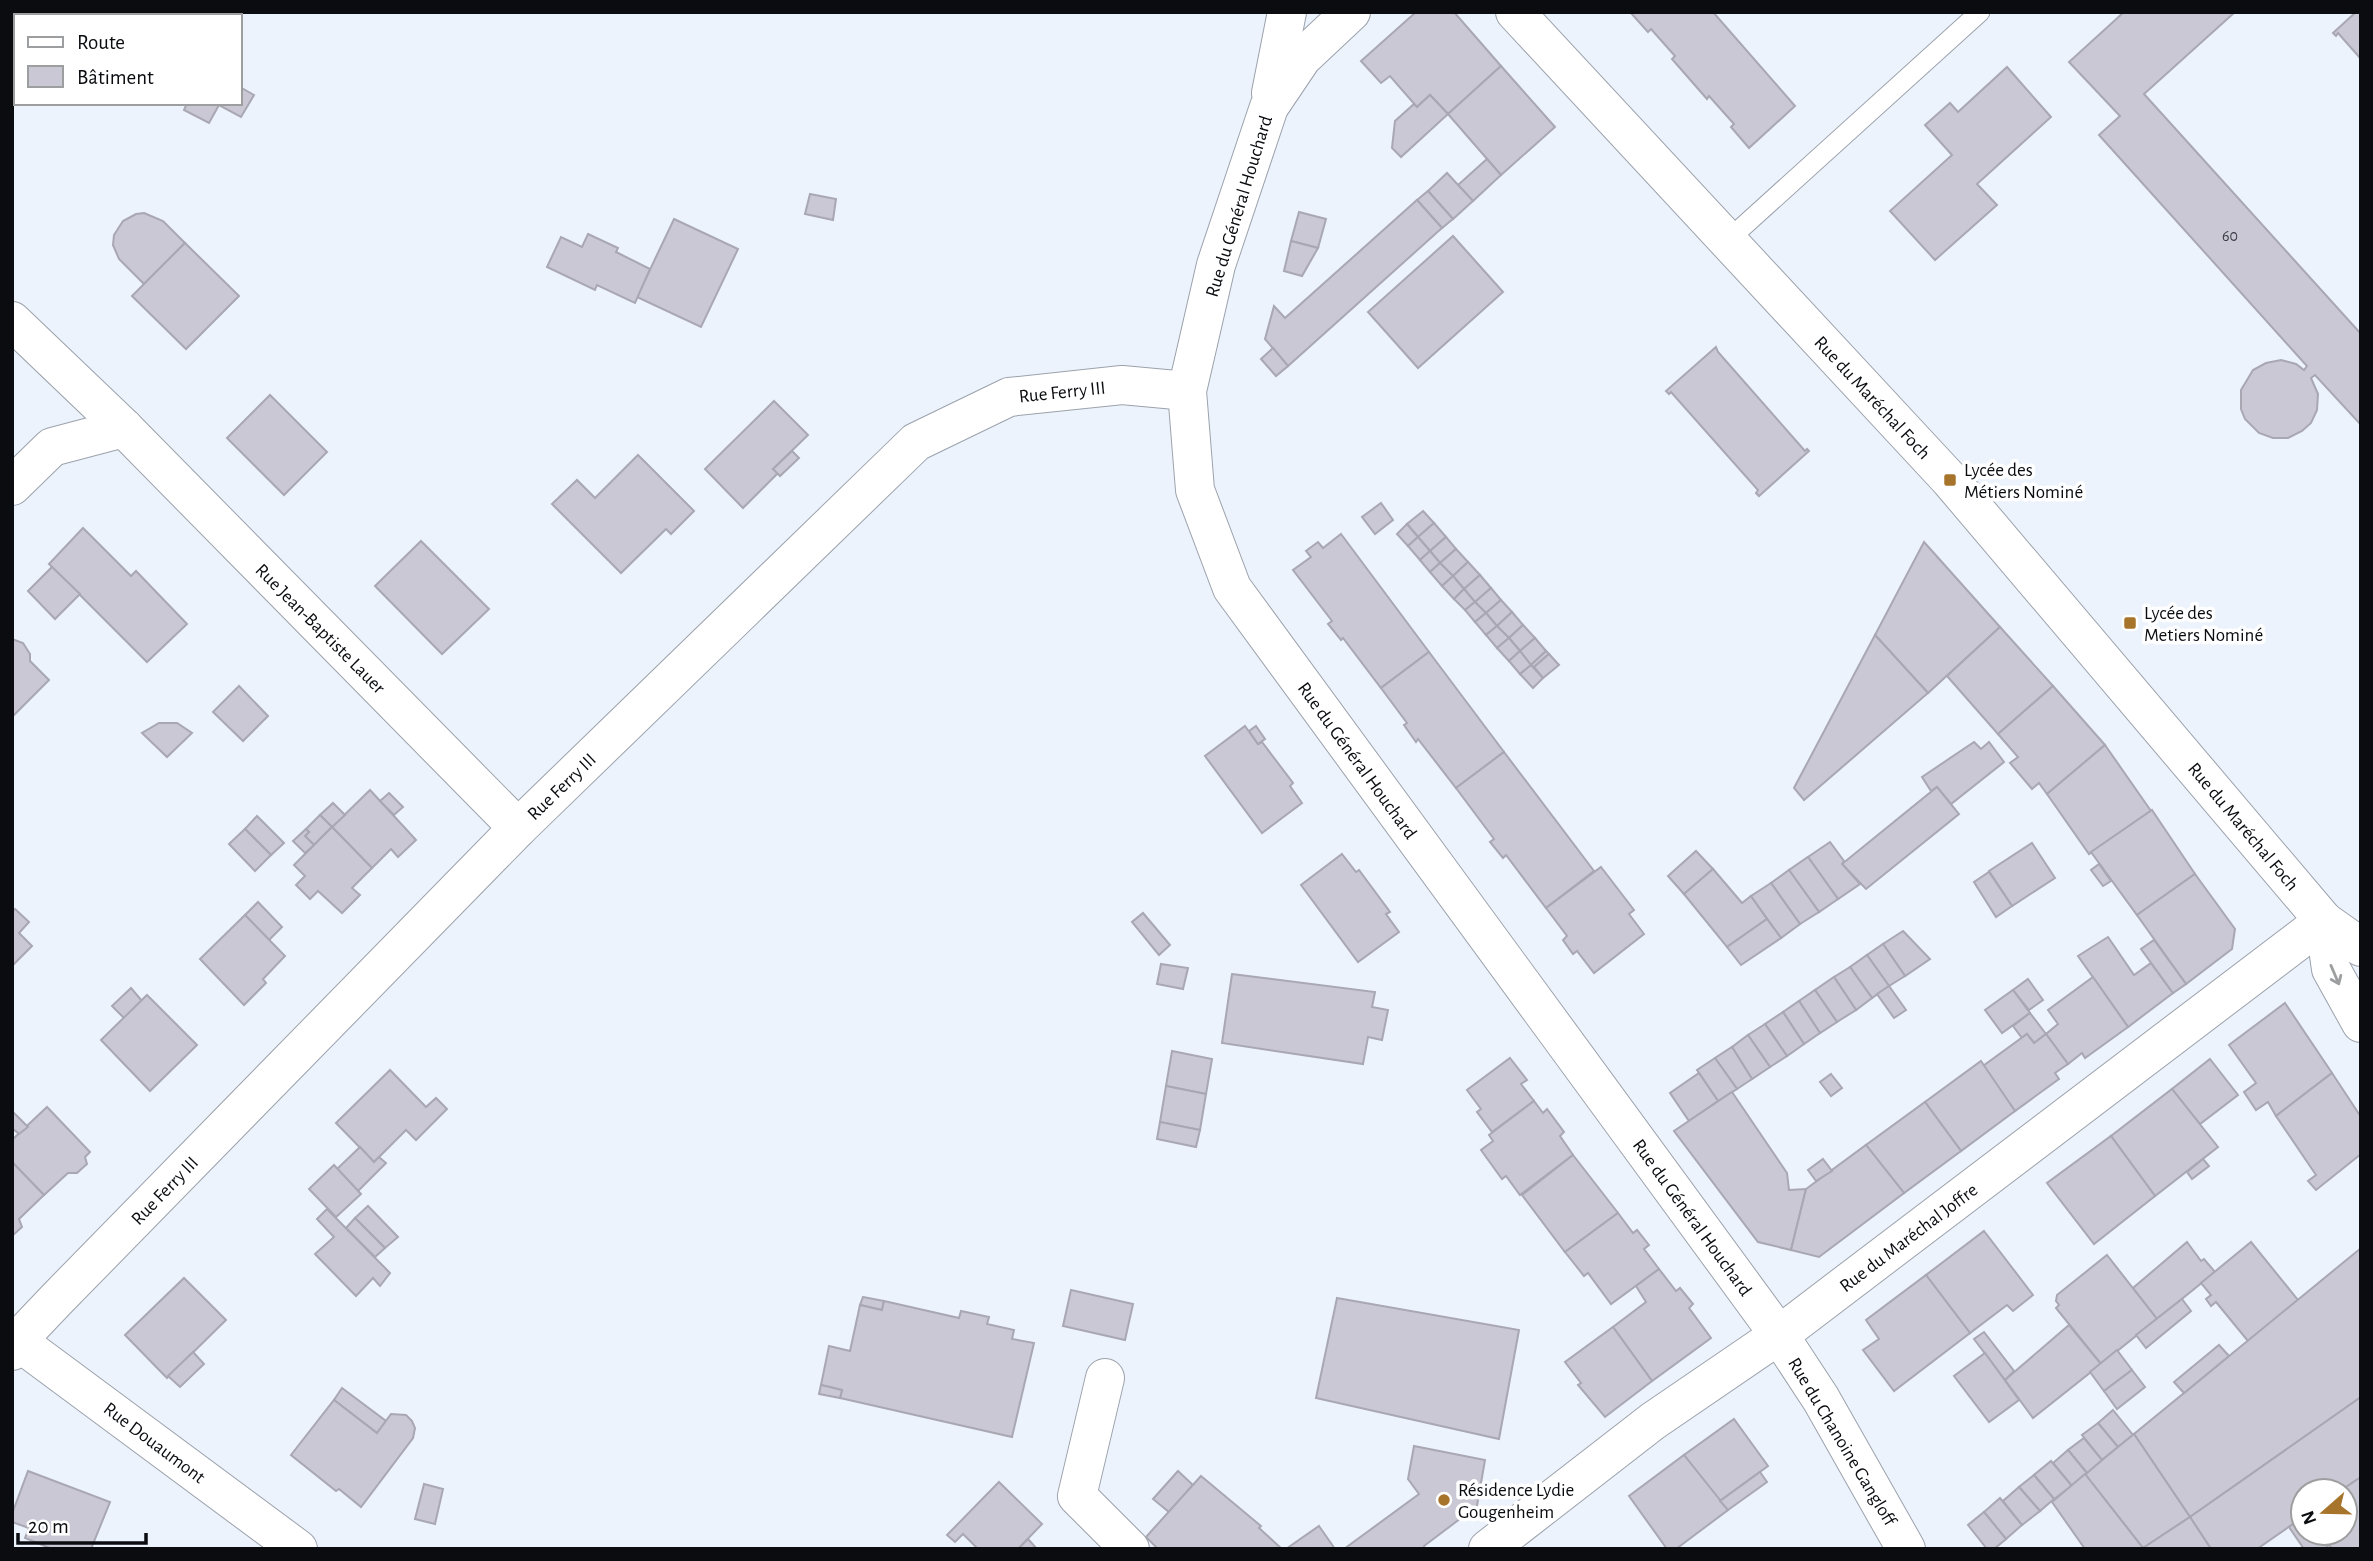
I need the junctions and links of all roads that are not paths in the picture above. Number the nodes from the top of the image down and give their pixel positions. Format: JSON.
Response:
{"nodes":[{"id":1,"x":1287,"y":12,"type":"edge"},
{"id":2,"x":1351,"y":12,"type":"edge"},
{"id":3,"x":1515,"y":12,"type":"edge"},
{"id":4,"x":1980,"y":12,"type":"edge"},
{"id":5,"x":1269,"y":107,"type":"junction"},
{"id":6,"x":1727,"y":241,"type":"junction"},
{"id":7,"x":12,"y":321,"type":"edge"},
{"id":8,"x":1187,"y":391,"type":"junction"},
{"id":9,"x":124,"y":428,"type":"junction"},
{"id":10,"x":12,"y":486,"type":"edge"},
{"id":11,"x":518,"y":828,"type":"junction"},
{"id":12,"x":2324,"y":921,"type":"junction"},
{"id":13,"x":2361,"y":947,"type":"edge"},
{"id":14,"x":2361,"y":1023,"type":"edge"},
{"id":15,"x":1779,"y":1335,"type":"junction"},
{"id":16,"x":14,"y":1342,"type":"edge"},
{"id":17,"x":1105,"y":1378,"type":"dead end"},
{"id":18,"x":298,"y":1549,"type":"edge"},
{"id":19,"x":1130,"y":1549,"type":"edge"},
{"id":20,"x":1488,"y":1549,"type":"edge"},
{"id":21,"x":1906,"y":1549,"type":"edge"}],
"edges":[{"from":1,"to":5,"type":"street","name":"Rue du Général Houchard"},
{"from":2,"to":5,"type":"street","name":"Rue du Général Houchard"},
{"from":3,"to":6,"type":"street","name":"Rue du Maréchal Foch"},
{"from":4,"to":6,"type":"lane"},
{"from":5,"to":8,"type":"street","name":"Rue du Général Houchard"},
{"from":6,"to":12,"type":"street","name":"Rue du Maréchal Foch"},
{"from":7,"to":9,"type":"street","name":"Rue Jean-Baptiste Lauer"},
{"from":8,"to":11,"type":"street","name":"Rue Ferry III"},
{"from":8,"to":15,"type":"street","name":"Rue du Général Houchard"},
{"from":9,"to":10,"type":"street"},
{"from":9,"to":11,"type":"street","name":"Rue Jean-Baptiste Lauer"},
{"from":11,"to":16,"type":"street","name":"Rue Ferry III"},
{"from":12,"to":13,"type":"street","name":"Rue du Maréchal Foch"},
{"from":12,"to":14,"type":"street","one_way":true},
{"from":12,"to":15,"type":"street","name":"Rue du Maréchal Joffre"},
{"from":15,"to":20,"type":"street","name":"Rue du Maréchal Joffre"},
{"from":15,"to":21,"type":"street","name":"Rue du Chanoine Gangloff"},
{"from":16,"to":18,"type":"street","name":"Rue Douaumont"},
{"from":17,"to":19,"type":"street"}]}
